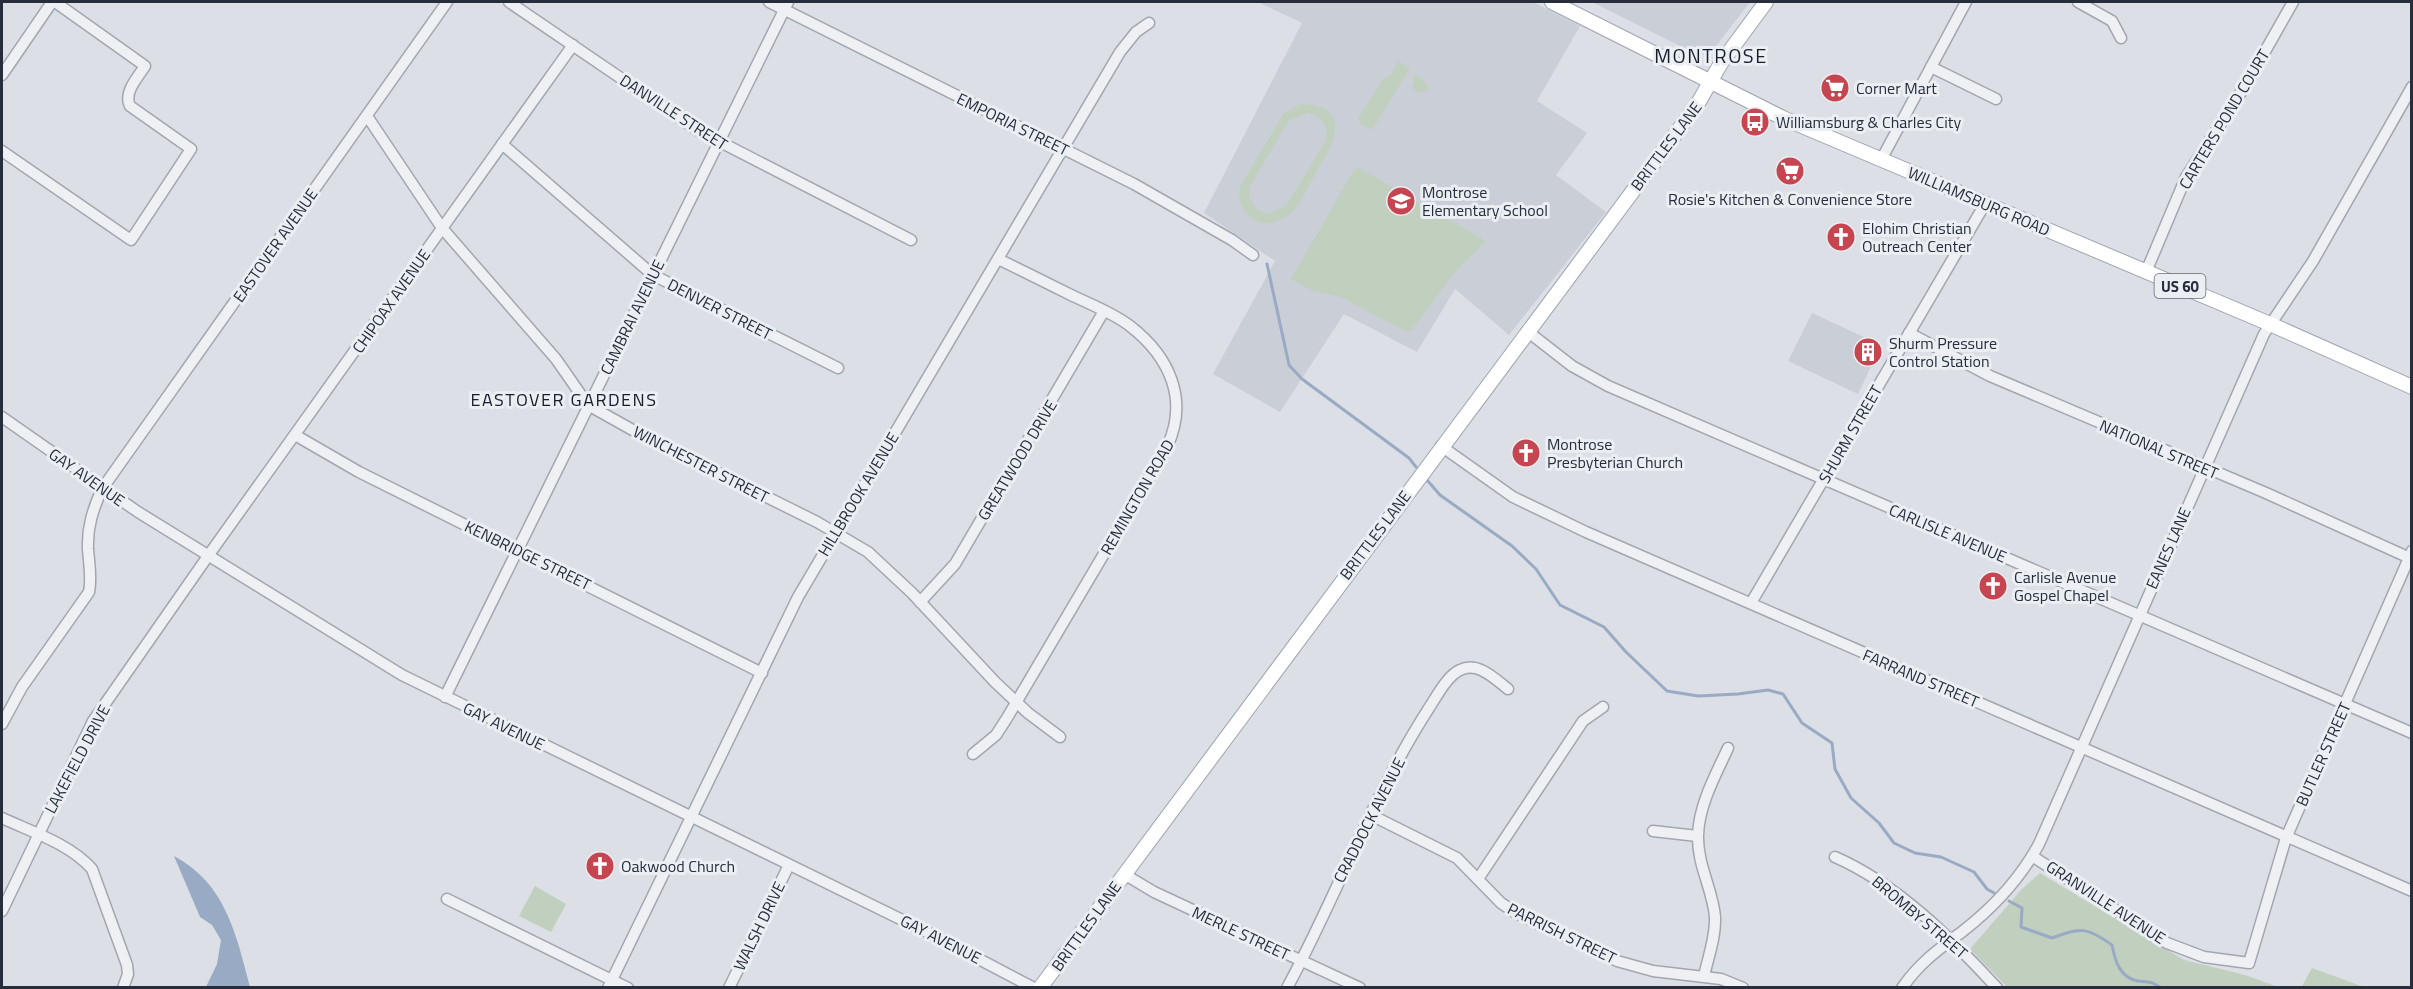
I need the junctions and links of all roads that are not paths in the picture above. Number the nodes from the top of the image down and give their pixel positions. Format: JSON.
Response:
{"nodes":[{"id":1,"x":53,"y":2,"type":"edge"},
{"id":2,"x":447,"y":2,"type":"edge"},
{"id":3,"x":509,"y":2,"type":"edge"},
{"id":4,"x":769,"y":2,"type":"edge"},
{"id":5,"x":1552,"y":2,"type":"edge"},
{"id":6,"x":1766,"y":2,"type":"edge"},
{"id":7,"x":1966,"y":2,"type":"edge"},
{"id":8,"x":2078,"y":2,"type":"edge"},
{"id":9,"x":2293,"y":2,"type":"edge"},
{"id":10,"x":786,"y":6,"type":"edge"},
{"id":11,"x":1149,"y":23,"type":"dead end"},
{"id":12,"x":2121,"y":38,"type":"dead end"},
{"id":13,"x":573,"y":45,"type":"junction"},
{"id":14,"x":1931,"y":67,"type":"junction"},
{"id":15,"x":2,"y":75,"type":"edge"},
{"id":16,"x":1711,"y":83,"type":"junction"},
{"id":17,"x":2412,"y":87,"type":"edge"},
{"id":18,"x":1996,"y":99,"type":"dead end"},
{"id":19,"x":367,"y":116,"type":"junction"},
{"id":20,"x":719,"y":143,"type":"junction"},
{"id":21,"x":502,"y":144,"type":"junction"},
{"id":22,"x":1063,"y":149,"type":"junction"},
{"id":23,"x":2,"y":151,"type":"edge"},
{"id":24,"x":1881,"y":160,"type":"junction"},
{"id":25,"x":1986,"y":204,"type":"junction"},
{"id":26,"x":442,"y":228,"type":"junction"},
{"id":27,"x":911,"y":240,"type":"dead end"},
{"id":28,"x":1253,"y":255,"type":"dead end"},
{"id":29,"x":998,"y":259,"type":"junction"},
{"id":30,"x":2146,"y":272,"type":"junction"},
{"id":31,"x":653,"y":275,"type":"junction"},
{"id":32,"x":1104,"y":311,"type":"junction"},
{"id":33,"x":2270,"y":324,"type":"junction"},
{"id":34,"x":1527,"y":331,"type":"junction"},
{"id":35,"x":1909,"y":333,"type":"junction"},
{"id":36,"x":838,"y":368,"type":"dead end"},
{"id":37,"x":2412,"y":387,"type":"edge"},
{"id":38,"x":588,"y":405,"type":"junction"},
{"id":39,"x":2,"y":417,"type":"edge"},
{"id":40,"x":295,"y":435,"type":"junction"},
{"id":41,"x":1441,"y":446,"type":"junction"},
{"id":42,"x":2203,"y":468,"type":"junction"},
{"id":43,"x":1824,"y":479,"type":"junction"},
{"id":44,"x":102,"y":489,"type":"junction"},
{"id":45,"x":835,"y":532,"type":"junction"},
{"id":46,"x":517,"y":550,"type":"junction"},
{"id":47,"x":208,"y":556,"type":"junction"},
{"id":48,"x":2411,"y":556,"type":"edge"},
{"id":49,"x":920,"y":602,"type":"junction"},
{"id":50,"x":1751,"y":603,"type":"junction"},
{"id":51,"x":2139,"y":614,"type":"junction"},
{"id":52,"x":762,"y":673,"type":"junction"},
{"id":53,"x":1508,"y":689,"type":"dead end"},
{"id":54,"x":445,"y":697,"type":"junction"},
{"id":55,"x":1017,"y":702,"type":"junction"},
{"id":56,"x":2345,"y":704,"type":"junction"},
{"id":57,"x":1603,"y":707,"type":"dead end"},
{"id":58,"x":2,"y":724,"type":"edge"},
{"id":59,"x":2412,"y":733,"type":"edge"},
{"id":60,"x":1060,"y":737,"type":"dead end"},
{"id":61,"x":1728,"y":748,"type":"dead end"},
{"id":62,"x":2080,"y":748,"type":"junction"},
{"id":63,"x":973,"y":754,"type":"dead end"},
{"id":64,"x":1371,"y":815,"type":"junction"},
{"id":65,"x":2,"y":818,"type":"edge"},
{"id":66,"x":690,"y":818,"type":"junction"},
{"id":67,"x":1653,"y":831,"type":"dead end"},
{"id":68,"x":37,"y":835,"type":"junction"},
{"id":69,"x":1697,"y":836,"type":"junction"},
{"id":70,"x":2286,"y":837,"type":"junction"},
{"id":71,"x":2032,"y":856,"type":"junction"},
{"id":72,"x":1835,"y":857,"type":"dead end"},
{"id":73,"x":789,"y":865,"type":"junction"},
{"id":74,"x":1124,"y":874,"type":"junction"},
{"id":75,"x":1478,"y":879,"type":"junction"},
{"id":76,"x":2412,"y":891,"type":"edge"},
{"id":77,"x":447,"y":899,"type":"dead end"},
{"id":78,"x":2,"y":911,"type":"edge"},
{"id":79,"x":1951,"y":939,"type":"junction"},
{"id":80,"x":1302,"y":960,"type":"junction"},
{"id":81,"x":2249,"y":963,"type":"joint"},
{"id":82,"x":1704,"y":976,"type":"junction"},
{"id":83,"x":609,"y":983,"type":"edge"},
{"id":84,"x":123,"y":987,"type":"edge"},
{"id":85,"x":628,"y":987,"type":"edge"},
{"id":86,"x":729,"y":987,"type":"edge"},
{"id":87,"x":1034,"y":987,"type":"edge"},
{"id":88,"x":1040,"y":987,"type":"edge"},
{"id":89,"x":1287,"y":987,"type":"edge"},
{"id":90,"x":1360,"y":987,"type":"edge"},
{"id":91,"x":1743,"y":987,"type":"edge"},
{"id":92,"x":1902,"y":987,"type":"edge"},
{"id":93,"x":1997,"y":987,"type":"edge"}],
"edges":[{"from":1,"to":15,"type":"street"},
{"from":1,"to":23,"type":"street"},
{"from":2,"to":19,"type":"street","name":"EASTOVER AVENUE"},
{"from":3,"to":13,"type":"street","name":"DANVILLE STREET"},
{"from":4,"to":10,"type":"street","name":"EMPORIA STREET"},
{"from":5,"to":16,"type":"main road","name":"WILLIAMSBURG ROAD","number":"US 60"},
{"from":6,"to":16,"type":"main road","name":"BRITTLES LANE"},
{"from":7,"to":14,"type":"street"},
{"from":8,"to":12,"type":"street"},
{"from":9,"to":30,"type":"street","name":"CARTERS POND COURT"},
{"from":10,"to":20,"type":"street","name":"CAMBRAI AVENUE"},
{"from":10,"to":22,"type":"street","name":"EMPORIA STREET"},
{"from":11,"to":22,"type":"street","name":"HILLBROOK AVENUE"},
{"from":13,"to":20,"type":"street","name":"DANVILLE STREET"},
{"from":13,"to":21,"type":"street","name":"CHIPOAX AVENUE"},
{"from":14,"to":18,"type":"street"},
{"from":14,"to":24,"type":"street"},
{"from":16,"to":24,"type":"main road","name":"WILLIAMSBURG ROAD","number":"US 60"},
{"from":16,"to":34,"type":"main road","name":"BRITTLES LANE"},
{"from":17,"to":33,"type":"street","name":"EANES LANE"},
{"from":19,"to":26,"type":"street","name":"WINCHESTER STREET"},
{"from":19,"to":44,"type":"street","name":"EASTOVER AVENUE"},
{"from":20,"to":27,"type":"street","name":"DANVILLE STREET"},
{"from":20,"to":31,"type":"street","name":"CAMBRAI AVENUE"},
{"from":21,"to":26,"type":"street","name":"CHIPOAX AVENUE"},
{"from":21,"to":31,"type":"street","name":"DENVER STREET"},
{"from":22,"to":28,"type":"street","name":"EMPORIA STREET"},
{"from":22,"to":29,"type":"street","name":"HILLBROOK AVENUE"},
{"from":24,"to":25,"type":"main road","name":"WILLIAMSBURG ROAD","number":"US 60"},
{"from":25,"to":30,"type":"main road","name":"WILLIAMSBURG ROAD","number":"US 60"},
{"from":25,"to":35,"type":"street","name":"SHURM STREET"},
{"from":26,"to":38,"type":"street","name":"WINCHESTER STREET"},
{"from":26,"to":40,"type":"street","name":"CHIPOAX AVENUE"},
{"from":29,"to":32,"type":"street","name":"REMINGTON ROAD"},
{"from":29,"to":45,"type":"street","name":"HILLBROOK AVENUE"},
{"from":30,"to":33,"type":"main road","name":"WILLIAMSBURG ROAD","number":"US 60"},
{"from":31,"to":36,"type":"street","name":"DENVER STREET"},
{"from":31,"to":38,"type":"street","name":"CAMBRAI AVENUE"},
{"from":32,"to":49,"type":"street","name":"GREATWOOD DRIVE"},
{"from":32,"to":55,"type":"street","name":"REMINGTON ROAD"},
{"from":33,"to":37,"type":"main road","name":"WILLIAMSBURG ROAD","number":"US 60"},
{"from":33,"to":42,"type":"street","name":"EANES LANE"},
{"from":34,"to":41,"type":"main road","name":"BRITTLES LANE"},
{"from":34,"to":43,"type":"street","name":"CARLISLE AVENUE"},
{"from":35,"to":42,"type":"street","name":"NATIONAL STREET"},
{"from":35,"to":43,"type":"street","name":"SHURM STREET"},
{"from":38,"to":45,"type":"street","name":"WINCHESTER STREET"},
{"from":38,"to":46,"type":"street","name":"CAMBRAI AVENUE"},
{"from":39,"to":44,"type":"street","name":"GAY AVENUE"},
{"from":40,"to":46,"type":"street","name":"KENBRIDGE STREET"},
{"from":40,"to":47,"type":"street","name":"CHIPOAX AVENUE"},
{"from":41,"to":50,"type":"street","name":"FARRAND STREET"},
{"from":41,"to":74,"type":"main road","name":"BRITTLES LANE"},
{"from":42,"to":48,"type":"street","name":"NATIONAL STREET"},
{"from":42,"to":51,"type":"street","name":"EANES LANE"},
{"from":43,"to":50,"type":"street","name":"SHURM STREET"},
{"from":43,"to":51,"type":"street","name":"CARLISLE AVENUE"},
{"from":44,"to":47,"type":"street","name":"GAY AVENUE"},
{"from":44,"to":58,"type":"street","name":"EASTOVER AVENUE"},
{"from":45,"to":49,"type":"street","name":"WINCHESTER STREET"},
{"from":45,"to":52,"type":"street","name":"HILLBROOK AVENUE"},
{"from":46,"to":52,"type":"street","name":"KENBRIDGE STREET"},
{"from":46,"to":54,"type":"street","name":"CAMBRAI AVENUE"},
{"from":47,"to":54,"type":"street","name":"GAY AVENUE"},
{"from":47,"to":68,"type":"street","name":"LAKEFIELD DRIVE"},
{"from":48,"to":56,"type":"street","name":"BUTLER STREET"},
{"from":49,"to":55,"type":"street","name":"WINCHESTER STREET"},
{"from":50,"to":62,"type":"street","name":"FARRAND STREET"},
{"from":51,"to":56,"type":"street","name":"CARLISLE AVENUE"},
{"from":51,"to":62,"type":"street","name":"EANES LANE"},
{"from":52,"to":66,"type":"street","name":"HILLBROOK AVENUE"},
{"from":53,"to":64,"type":"street","name":"CRADDOCK AVENUE"},
{"from":54,"to":66,"type":"street","name":"GAY AVENUE"},
{"from":55,"to":60,"type":"street","name":"WINCHESTER STREET"},
{"from":55,"to":63,"type":"street","name":"REMINGTON ROAD"},
{"from":56,"to":59,"type":"street","name":"CARLISLE AVENUE"},
{"from":56,"to":70,"type":"street","name":"BUTLER STREET"},
{"from":57,"to":75,"type":"street"},
{"from":61,"to":69,"type":"street"},
{"from":62,"to":70,"type":"street","name":"FARRAND STREET"},
{"from":62,"to":71,"type":"street","name":"EANES LANE"},
{"from":64,"to":75,"type":"street","name":"PARRISH STREET"},
{"from":64,"to":80,"type":"street","name":"CRADDOCK AVENUE"},
{"from":65,"to":68,"type":"street"},
{"from":66,"to":73,"type":"street","name":"GAY AVENUE"},
{"from":66,"to":83,"type":"street","name":"HILLBROOK AVENUE"},
{"from":67,"to":69,"type":"street"},
{"from":68,"to":78,"type":"street","name":"LAKEFIELD DRIVE"},
{"from":68,"to":84,"type":"street"},
{"from":69,"to":82,"type":"street"},
{"from":70,"to":76,"type":"street","name":"FARRAND STREET"},
{"from":70,"to":81,"type":"street","name":"BUTLER STREET"},
{"from":71,"to":79,"type":"street","name":"EANES LANE"},
{"from":71,"to":81,"type":"street","name":"GRANVILLE AVENUE"},
{"from":72,"to":79,"type":"street","name":"BROMBY STREET"},
{"from":73,"to":86,"type":"street","name":"WALSH DRIVE"},
{"from":73,"to":87,"type":"street","name":"GAY AVENUE"},
{"from":74,"to":80,"type":"street","name":"MERLE STREET"},
{"from":74,"to":88,"type":"main road","name":"BRITTLES LANE"},
{"from":75,"to":82,"type":"street","name":"PARRISH STREET"},
{"from":77,"to":83,"type":"street"},
{"from":79,"to":92,"type":"street","name":"EANES LANE"},
{"from":79,"to":93,"type":"street","name":"BROMBY STREET"},
{"from":80,"to":89,"type":"street","name":"CRADDOCK AVENUE"},
{"from":80,"to":90,"type":"street","name":"MERLE STREET"},
{"from":82,"to":91,"type":"street","name":"PARRISH STREET"},
{"from":83,"to":85,"type":"street"}]}
